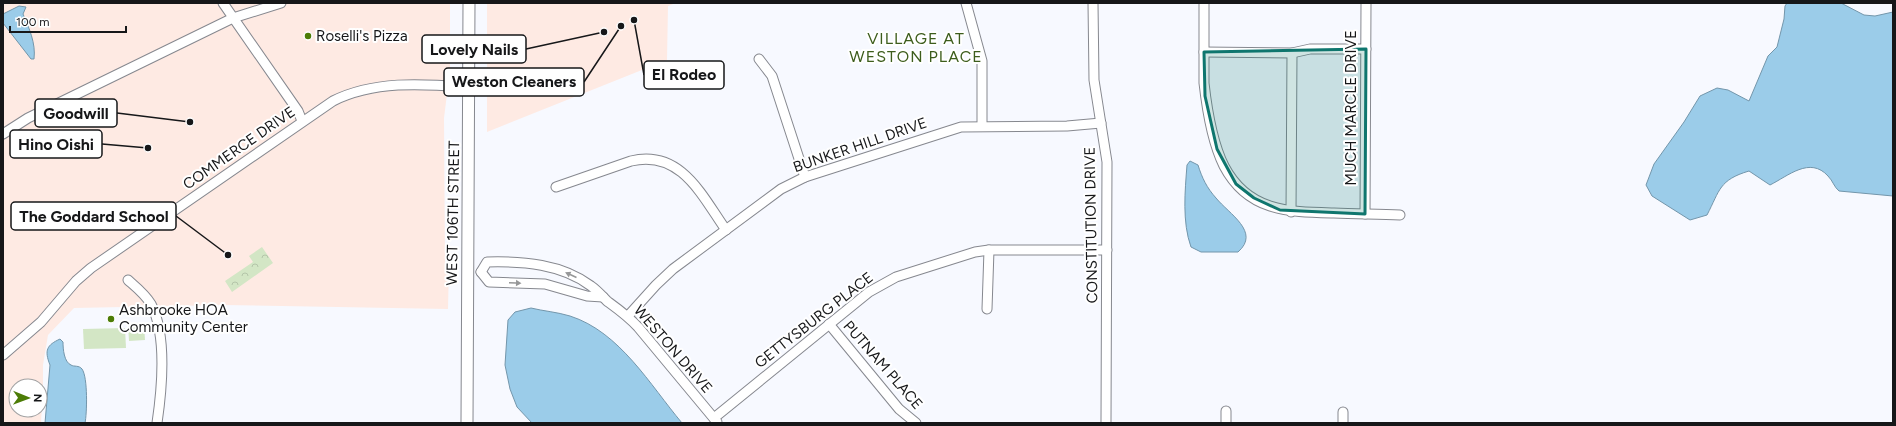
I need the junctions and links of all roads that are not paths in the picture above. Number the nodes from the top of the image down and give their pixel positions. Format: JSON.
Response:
{"nodes":[{"id":1,"x":222,"y":3,"type":"edge"},
{"id":2,"x":281,"y":3,"type":"edge"},
{"id":3,"x":469,"y":3,"type":"edge"},
{"id":4,"x":966,"y":3,"type":"edge"},
{"id":5,"x":1093,"y":3,"type":"edge"},
{"id":6,"x":1204,"y":3,"type":"edge"},
{"id":7,"x":1366,"y":3,"type":"edge"},
{"id":8,"x":233,"y":18,"type":"junction"},
{"id":9,"x":1366,"y":49,"type":"junction"},
{"id":10,"x":1204,"y":52,"type":"junction"},
{"id":11,"x":1292,"y":53,"type":"junction"},
{"id":12,"x":758,"y":59,"type":"dead end"},
{"id":13,"x":469,"y":87,"type":"junction"},
{"id":14,"x":302,"y":121,"type":"junction"},
{"id":15,"x":1101,"y":123,"type":"junction"},
{"id":16,"x":982,"y":125,"type":"junction"},
{"id":17,"x":3,"y":134,"type":"edge"},
{"id":18,"x":805,"y":177,"type":"junction"},
{"id":19,"x":556,"y":187,"type":"dead end"},
{"id":20,"x":1291,"y":212,"type":"junction"},
{"id":21,"x":1365,"y":214,"type":"junction"},
{"id":22,"x":1400,"y":215,"type":"dead end"},
{"id":23,"x":726,"y":230,"type":"junction"},
{"id":24,"x":989,"y":250,"type":"junction"},
{"id":25,"x":1107,"y":250,"type":"junction"},
{"id":26,"x":467,"y":272,"type":"junction"},
{"id":27,"x":481,"y":272,"type":"junction"},
{"id":28,"x":128,"y":280,"type":"dead end"},
{"id":29,"x":603,"y":297,"type":"junction"},
{"id":30,"x":988,"y":309,"type":"dead end"},
{"id":31,"x":628,"y":316,"type":"junction"},
{"id":32,"x":829,"y":324,"type":"junction"},
{"id":33,"x":3,"y":355,"type":"edge"},
{"id":34,"x":1226,"y":411,"type":"dead end"},
{"id":35,"x":1343,"y":412,"type":"dead end"},
{"id":36,"x":716,"y":421,"type":"edge"},
{"id":37,"x":157,"y":423,"type":"edge"},
{"id":38,"x":467,"y":423,"type":"edge"},
{"id":39,"x":916,"y":423,"type":"edge"},
{"id":40,"x":1106,"y":423,"type":"edge"},
{"id":41,"x":1226,"y":423,"type":"edge"},
{"id":42,"x":1343,"y":423,"type":"edge"}],
"edges":[{"from":1,"to":8,"type":"street"},
{"from":2,"to":8,"type":"street"},
{"from":3,"to":13,"type":"street","name":"WEST 106TH STREET"},
{"from":4,"to":16,"type":"street"},
{"from":5,"to":15,"type":"street","name":"CONSTITUTION DRIVE"},
{"from":6,"to":10,"type":"street"},
{"from":7,"to":9,"type":"street","name":"MUCH MARCLE DRIVE"},
{"from":8,"to":14,"type":"street"},
{"from":8,"to":17,"type":"street"},
{"from":9,"to":11,"type":"street"},
{"from":9,"to":21,"type":"street","name":"MUCH MARCLE DRIVE"},
{"from":10,"to":11,"type":"street"},
{"from":10,"to":20,"type":"street"},
{"from":11,"to":20,"type":"street"},
{"from":12,"to":18,"type":"street"},
{"from":13,"to":14,"type":"street","name":"COMMERCE DRIVE"},
{"from":13,"to":26,"type":"street","name":"WEST 106TH STREET"},
{"from":14,"to":33,"type":"street","name":"COMMERCE DRIVE"},
{"from":15,"to":16,"type":"street","name":"BUNKER HILL DRIVE"},
{"from":15,"to":25,"type":"street","name":"CONSTITUTION DRIVE"},
{"from":16,"to":18,"type":"street","name":"BUNKER HILL DRIVE"},
{"from":18,"to":23,"type":"street","name":"BUNKER HILL DRIVE"},
{"from":19,"to":23,"type":"street"},
{"from":20,"to":21,"type":"street"},
{"from":21,"to":22,"type":"street"},
{"from":23,"to":31,"type":"street","name":"BUNKER HILL DRIVE"},
{"from":24,"to":25,"type":"street","name":"GETTYSBURG PLACE"},
{"from":24,"to":30,"type":"street"},
{"from":24,"to":32,"type":"street","name":"GETTYSBURG PLACE"},
{"from":25,"to":40,"type":"street","name":"CONSTITUTION DRIVE"},
{"from":26,"to":27,"type":"street"},
{"from":26,"to":38,"type":"street","name":"WEST 106TH STREET"},
{"from":27,"to":29,"type":"street","one_way":true},
{"from":29,"to":27,"type":"street","name":"WESTON DRIVE","one_way":true},
{"from":28,"to":37,"type":"street"},
{"from":29,"to":31,"type":"street","name":"WESTON DRIVE"},
{"from":31,"to":36,"type":"street","name":"WESTON DRIVE"},
{"from":32,"to":36,"type":"street","name":"GETTYSBURG PLACE"},
{"from":32,"to":39,"type":"street","name":"PUTNAM PLACE"},
{"from":34,"to":41,"type":"street"},
{"from":35,"to":42,"type":"street"}]}
